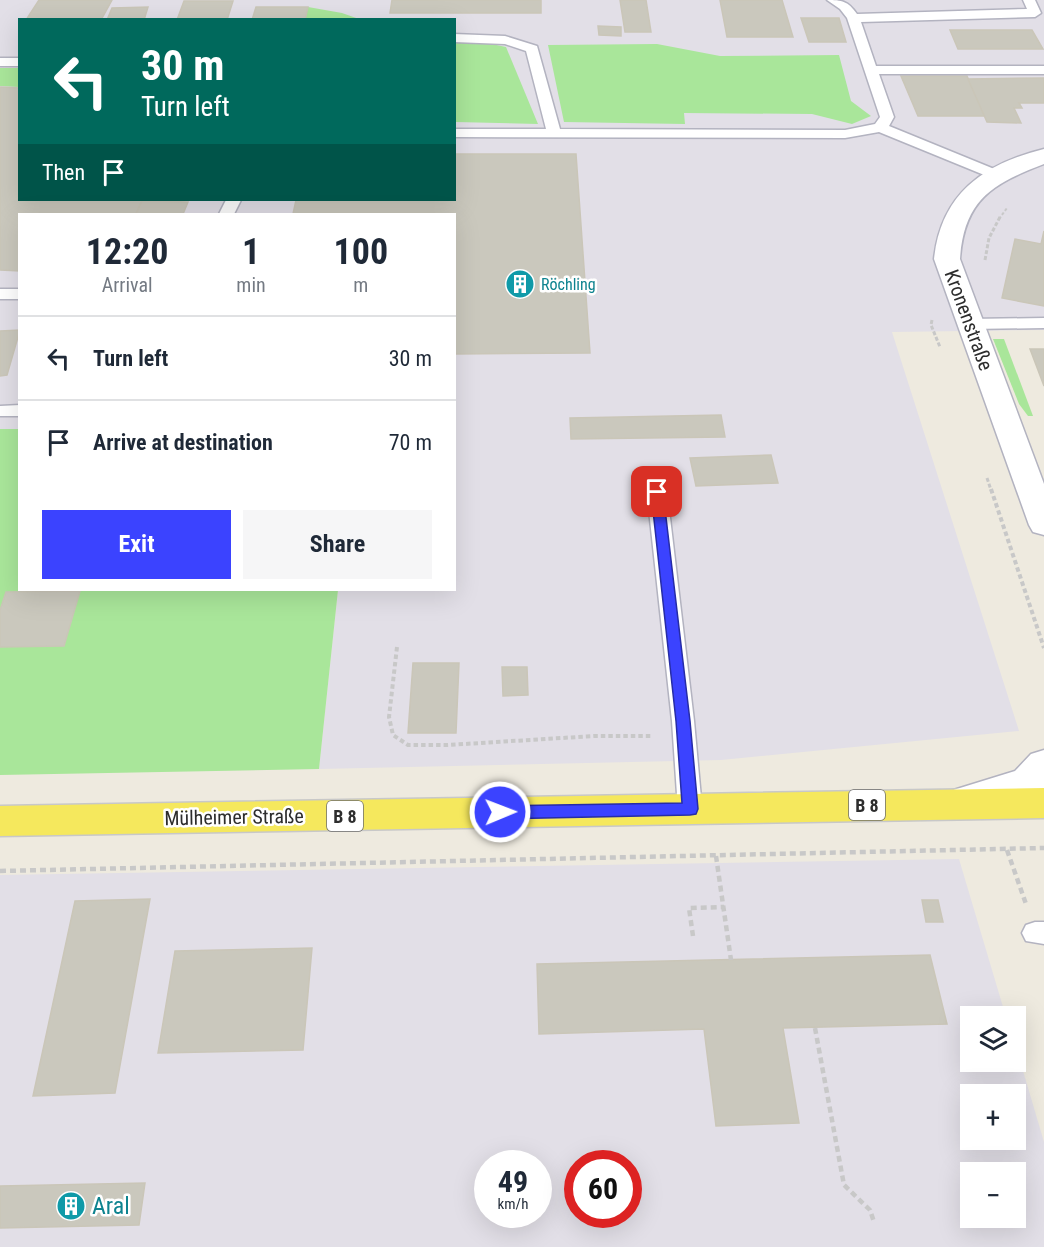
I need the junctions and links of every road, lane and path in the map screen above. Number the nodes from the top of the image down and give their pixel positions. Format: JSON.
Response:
{"nodes":[{"id":1,"x":833,"y":0,"type":"edge"},
{"id":2,"x":1029,"y":0,"type":"edge"},
{"id":3,"x":853,"y":18,"type":"junction"},
{"id":4,"x":456,"y":38,"type":"edge"},
{"id":5,"x":0,"y":62,"type":"edge"},
{"id":6,"x":18,"y":62,"type":"edge"},
{"id":7,"x":871,"y":70,"type":"junction"},
{"id":8,"x":1044,"y":70,"type":"edge"},
{"id":9,"x":880,"y":127,"type":"junction"},
{"id":10,"x":456,"y":133,"type":"edge"},
{"id":11,"x":554,"y":134,"type":"junction"},
{"id":12,"x":1044,"y":156,"type":"edge"},
{"id":13,"x":999,"y":176,"type":"junction"},
{"id":14,"x":0,"y":294,"type":"edge"},
{"id":15,"x":18,"y":294,"type":"edge"},
{"id":16,"x":1044,"y":323,"type":"edge"},
{"id":17,"x":970,"y":324,"type":"junction"},
{"id":18,"x":18,"y":410,"type":"edge"},
{"id":19,"x":0,"y":411,"type":"edge"},
{"id":20,"x":1030,"y":444,"type":"edge"},
{"id":21,"x":657,"y":492,"type":"dead end"},
{"id":22,"x":1044,"y":525,"type":"edge"},
{"id":23,"x":397,"y":647,"type":"dead end"},
{"id":24,"x":684,"y":736,"type":"junction"},
{"id":25,"x":1044,"y":765,"type":"edge"},
{"id":26,"x":1044,"y":803,"type":"edge"},
{"id":27,"x":955,"y":804,"type":"junction"},
{"id":28,"x":690,"y":809,"type":"junction"},
{"id":29,"x":0,"y":821,"type":"edge"},
{"id":30,"x":1044,"y":848,"type":"edge"},
{"id":31,"x":1007,"y":850,"type":"junction"},
{"id":32,"x":717,"y":856,"type":"junction"},
{"id":33,"x":0,"y":871,"type":"edge"},
{"id":34,"x":724,"y":907,"type":"junction"},
{"id":35,"x":1039,"y":933,"type":"edge"},
{"id":36,"x":693,"y":936,"type":"dead end"},
{"id":37,"x":731,"y":960,"type":"dead end"},
{"id":38,"x":814,"y":1028,"type":"dead end"},
{"id":39,"x":874,"y":1222,"type":"dead end"}],
"edges":[{"from":1,"to":3,"type":"lane"},
{"from":2,"to":3,"type":"lane"},
{"from":3,"to":7,"type":"lane"},
{"from":4,"to":11,"type":"lane"},
{"from":5,"to":6,"type":"lane"},
{"from":7,"to":8,"type":"lane"},
{"from":7,"to":9,"type":"lane"},
{"from":9,"to":11,"type":"lane"},
{"from":9,"to":13,"type":"lane"},
{"from":10,"to":11,"type":"lane"},
{"from":12,"to":13,"type":"street","name":"Kronenstraße"},
{"from":13,"to":17,"type":"street","name":"Kronenstraße"},
{"from":14,"to":15,"type":"lane"},
{"from":16,"to":17,"type":"lane"},
{"from":17,"to":20,"type":"street","name":"Kronenstraße"},
{"from":18,"to":19,"type":"lane"},
{"from":20,"to":22,"type":"street","name":"Kronenstraße"},
{"from":21,"to":24,"type":"lane"},
{"from":23,"to":24,"type":"path"},
{"from":24,"to":28,"type":"lane"},
{"from":25,"to":27,"type":"street"},
{"from":26,"to":27,"type":"main road","name":"Mülheimer Straße","number":"B 8"},
{"from":27,"to":28,"type":"main road","name":"Mülheimer Straße","number":"B 8"},
{"from":28,"to":29,"type":"main road","name":"Mülheimer Straße","number":"B 8"},
{"from":30,"to":31,"type":"path"},
{"from":31,"to":32,"type":"path"},
{"from":31,"to":35,"type":"path"},
{"from":32,"to":33,"type":"path"},
{"from":32,"to":34,"type":"path"},
{"from":34,"to":36,"type":"path"},
{"from":34,"to":37,"type":"path"},
{"from":38,"to":39,"type":"path"}]}
